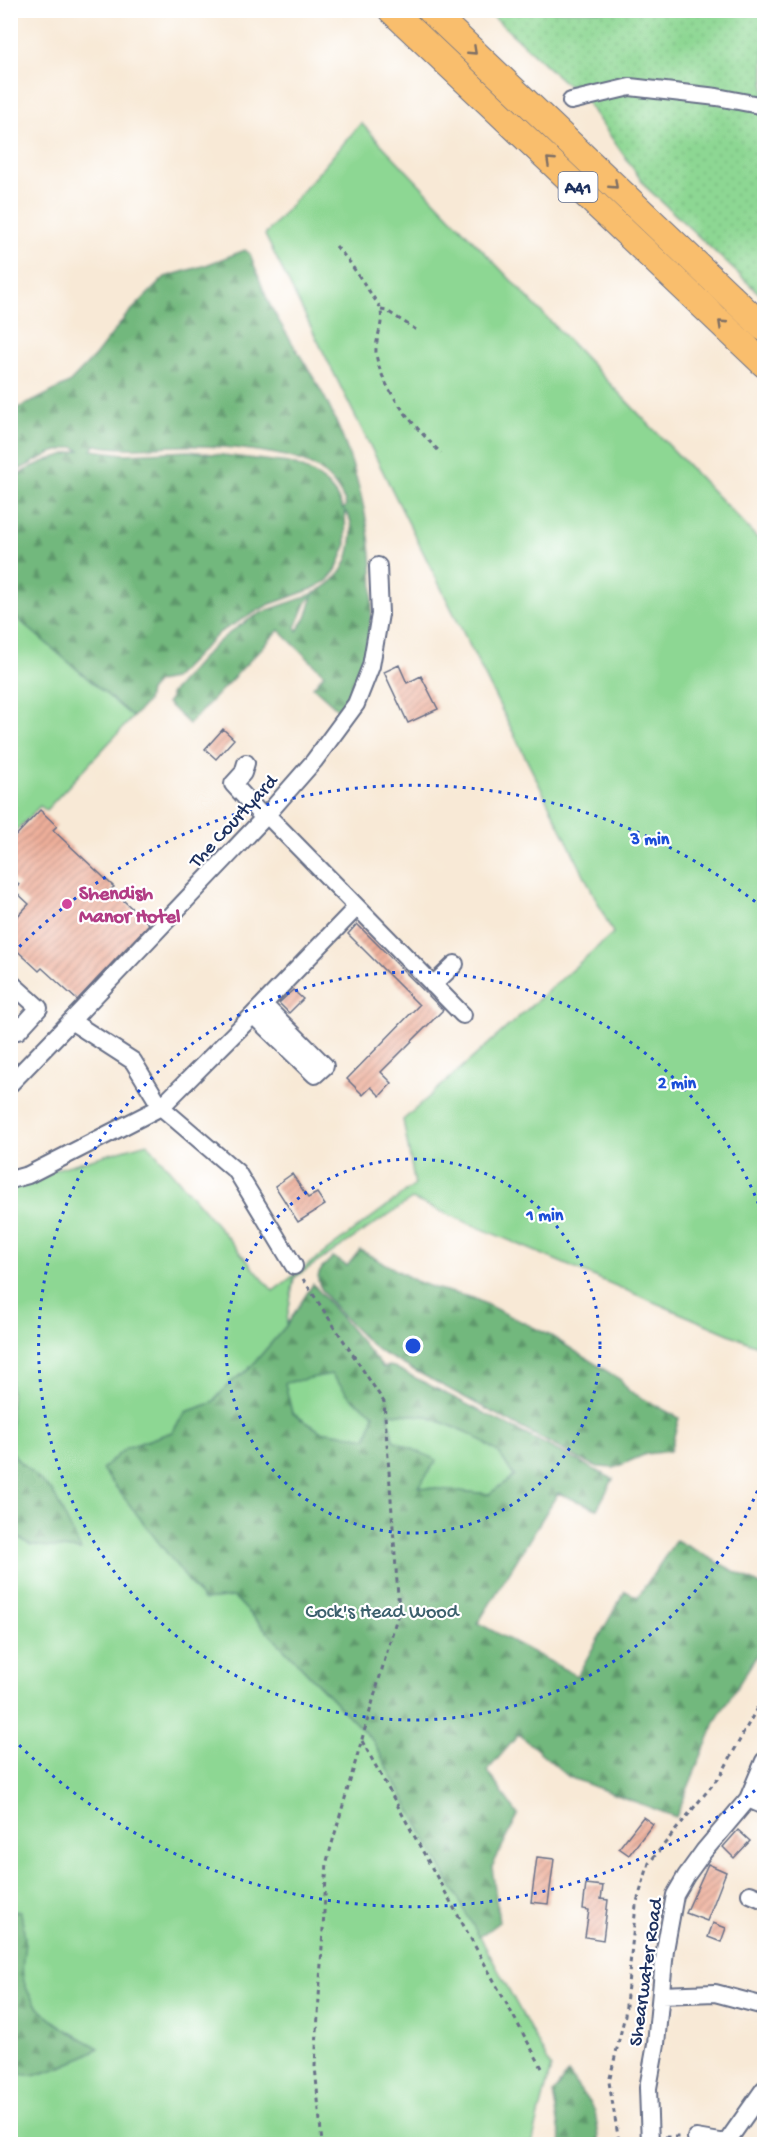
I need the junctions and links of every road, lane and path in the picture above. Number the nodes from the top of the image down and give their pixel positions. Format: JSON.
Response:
{"nodes":[{"id":1,"x":391,"y":10,"type":"edge"},
{"id":2,"x":430,"y":10,"type":"edge"},
{"id":3,"x":571,"y":100,"type":"dead end"},
{"id":4,"x":765,"y":105,"type":"edge"},
{"id":5,"x":336,"y":246,"type":"dead end"},
{"id":6,"x":381,"y":310,"type":"junction"},
{"id":7,"x":765,"y":328,"type":"edge"},
{"id":8,"x":418,"y":331,"type":"dead end"},
{"id":9,"x":765,"y":364,"type":"edge"},
{"id":10,"x":441,"y":453,"type":"dead end"},
{"id":11,"x":378,"y":566,"type":"dead end"},
{"id":12,"x":246,"y":763,"type":"dead end"},
{"id":13,"x":266,"y":817,"type":"junction"},
{"id":14,"x":357,"y":907,"type":"junction"},
{"id":15,"x":454,"y":964,"type":"dead end"},
{"id":16,"x":10,"y":982,"type":"edge"},
{"id":17,"x":433,"y":985,"type":"junction"},
{"id":18,"x":463,"y":1015,"type":"dead end"},
{"id":19,"x":71,"y":1021,"type":"junction"},
{"id":20,"x":10,"y":1024,"type":"edge"},
{"id":21,"x":10,"y":1084,"type":"edge"},
{"id":22,"x":161,"y":1107,"type":"junction"},
{"id":23,"x":10,"y":1180,"type":"edge"},
{"id":24,"x":294,"y":1266,"type":"joint"},
{"id":25,"x":362,"y":1741,"type":"junction"},
{"id":26,"x":765,"y":1761,"type":"edge"},
{"id":27,"x":748,"y":1799,"type":"junction"},
{"id":28,"x":765,"y":1806,"type":"edge"},
{"id":29,"x":661,"y":1995,"type":"junction"},
{"id":30,"x":765,"y":2006,"type":"edge"},
{"id":31,"x":542,"y":2068,"type":"dead end"},
{"id":32,"x":765,"y":2089,"type":"edge"},
{"id":33,"x":696,"y":2138,"type":"dead end"},
{"id":34,"x":726,"y":2144,"type":"edge"},
{"id":35,"x":322,"y":2145,"type":"edge"},
{"id":36,"x":650,"y":2145,"type":"edge"}],
"edges":[{"from":9,"to":1,"type":"highway","number":"A41","one_way":true},
{"from":2,"to":7,"type":"highway","number":"A41","one_way":true},
{"from":3,"to":4,"type":"street"},
{"from":5,"to":6,"type":"path"},
{"from":6,"to":8,"type":"path"},
{"from":6,"to":10,"type":"path"},
{"from":11,"to":13,"type":"street","name":"The Courtyard"},
{"from":12,"to":13,"type":"street"},
{"from":13,"to":14,"type":"street"},
{"from":13,"to":19,"type":"street","name":"The Courtyard"},
{"from":14,"to":17,"type":"street"},
{"from":14,"to":22,"type":"street"},
{"from":15,"to":17,"type":"street"},
{"from":16,"to":20,"type":"street"},
{"from":17,"to":18,"type":"street"},
{"from":19,"to":21,"type":"street","name":"The Courtyard"},
{"from":19,"to":22,"type":"street"},
{"from":22,"to":23,"type":"street"},
{"from":22,"to":24,"type":"street"},
{"from":24,"to":25,"type":"path"},
{"from":25,"to":31,"type":"path"},
{"from":25,"to":35,"type":"path"},
{"from":26,"to":27,"type":"street","name":"Shearwater Road"},
{"from":27,"to":28,"type":"street"},
{"from":27,"to":29,"type":"street","name":"Shearwater Road"},
{"from":29,"to":30,"type":"street"},
{"from":29,"to":36,"type":"street","name":"Shearwater Road"},
{"from":32,"to":34,"type":"street"},
{"from":33,"to":34,"type":"street"}]}
